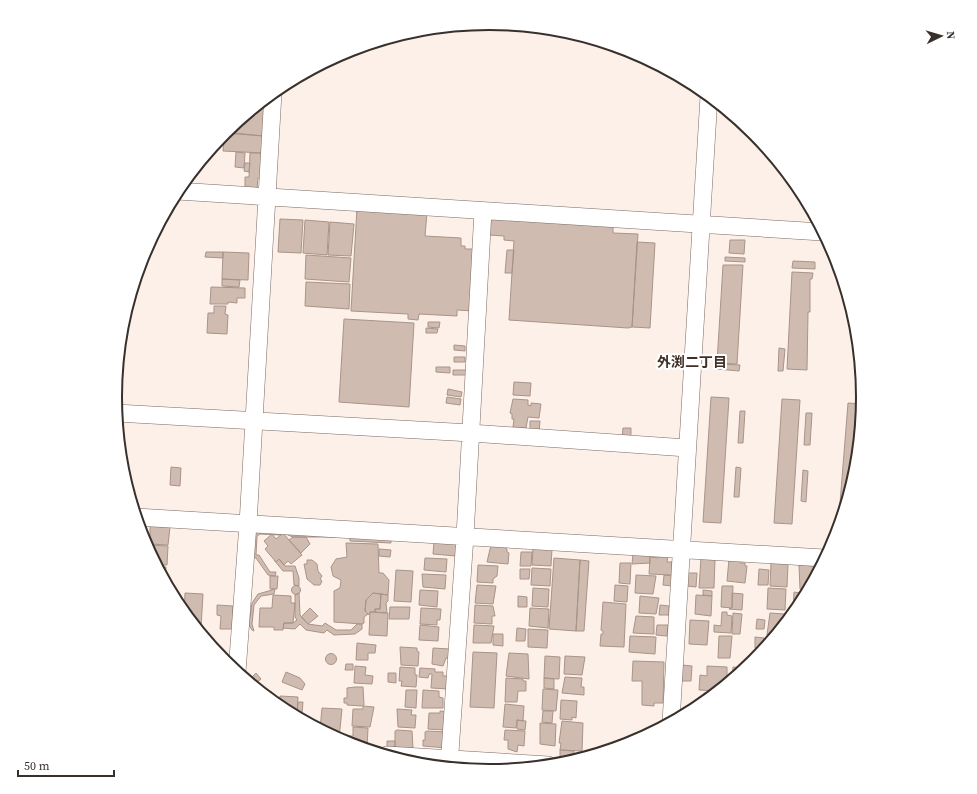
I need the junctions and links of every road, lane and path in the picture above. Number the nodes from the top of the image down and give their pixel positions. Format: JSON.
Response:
{"nodes":[{"id":1,"x":272,"y":101,"type":"edge"},
{"id":2,"x":709,"y":104,"type":"edge"},
{"id":3,"x":184,"y":192,"type":"edge"},
{"id":4,"x":266,"y":197,"type":"junction"},
{"id":5,"x":483,"y":211,"type":"junction"},
{"id":6,"x":701,"y":224,"type":"junction"},
{"id":7,"x":816,"y":232,"type":"edge"},
{"id":8,"x":122,"y":413,"type":"edge"},
{"id":9,"x":252,"y":422,"type":"junction"},
{"id":10,"x":471,"y":433,"type":"junction"},
{"id":11,"x":687,"y":448,"type":"junction"},
{"id":12,"x":142,"y":517,"type":"edge"},
{"id":13,"x":248,"y":524,"type":"junction"},
{"id":14,"x":465,"y":536,"type":"junction"},
{"id":15,"x":681,"y":549,"type":"junction"},
{"id":16,"x":819,"y":558,"type":"edge"},
{"id":17,"x":238,"y":665,"type":"edge"},
{"id":18,"x":671,"y":715,"type":"edge"},
{"id":19,"x":449,"y":762,"type":"edge"},
{"id":20,"x":478,"y":764,"type":"edge"},
{"id":21,"x":492,"y":764,"type":"edge"}],
"edges":[{"from":1,"to":4,"type":"street"},
{"from":2,"to":6,"type":"street"},
{"from":3,"to":4,"type":"street"},
{"from":4,"to":5,"type":"street"},
{"from":4,"to":9,"type":"street"},
{"from":5,"to":6,"type":"street"},
{"from":5,"to":10,"type":"street"},
{"from":6,"to":7,"type":"street"},
{"from":6,"to":11,"type":"street"},
{"from":8,"to":9,"type":"street"},
{"from":9,"to":10,"type":"street"},
{"from":9,"to":13,"type":"street"},
{"from":10,"to":11,"type":"street"},
{"from":10,"to":14,"type":"street"},
{"from":11,"to":15,"type":"street"},
{"from":12,"to":13,"type":"street"},
{"from":13,"to":14,"type":"street"},
{"from":13,"to":17,"type":"street"},
{"from":14,"to":15,"type":"street"},
{"from":14,"to":19,"type":"street"},
{"from":15,"to":16,"type":"street"},
{"from":15,"to":18,"type":"street"},
{"from":20,"to":21,"type":"street"}]}
